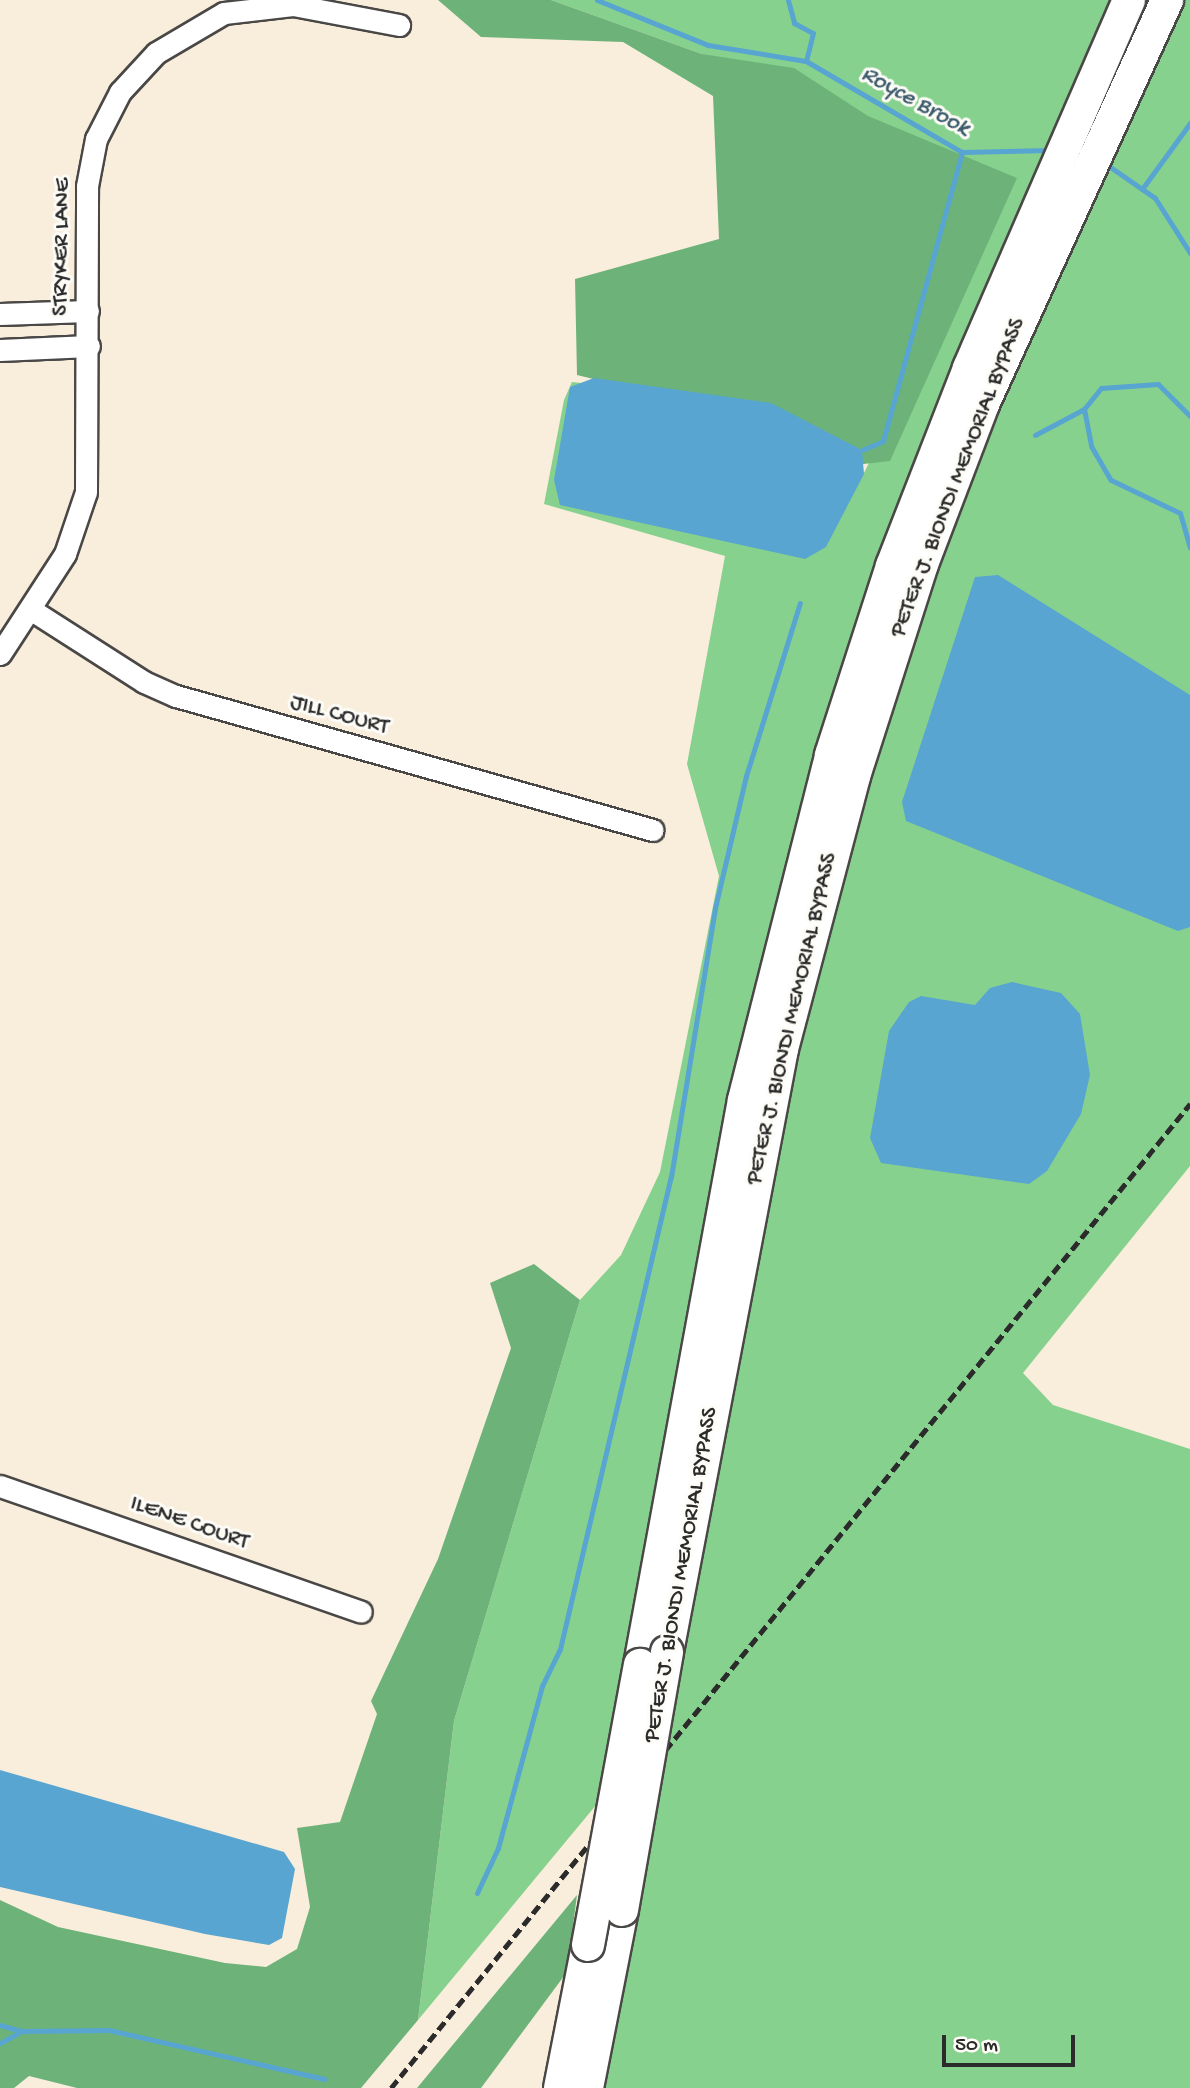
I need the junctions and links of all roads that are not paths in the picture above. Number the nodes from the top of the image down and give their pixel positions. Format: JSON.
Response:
{"nodes":[{"id":1,"x":1129,"y":0,"type":"edge"},
{"id":2,"x":1167,"y":0,"type":"edge"},
{"id":3,"x":399,"y":25,"type":"dead end"},
{"id":4,"x":1046,"y":225,"type":"junction"},
{"id":5,"x":88,"y":311,"type":"junction"},
{"id":6,"x":0,"y":314,"type":"edge"},
{"id":7,"x":89,"y":346,"type":"junction"},
{"id":8,"x":0,"y":350,"type":"edge"},
{"id":9,"x":30,"y":609,"type":"junction"},
{"id":10,"x":0,"y":654,"type":"edge"},
{"id":11,"x":652,"y":830,"type":"dead end"},
{"id":12,"x":0,"y":1486,"type":"edge"},
{"id":13,"x":361,"y":1612,"type":"dead end"},
{"id":14,"x":653,"y":1658,"type":"junction"},
{"id":15,"x":560,"y":2088,"type":"edge"},
{"id":16,"x":587,"y":2088,"type":"edge"}],
"edges":[{"from":1,"to":4,"type":"highway","name":"PETER J. BIONDI MEMORIAL BYPASS"},
{"from":2,"to":4,"type":"highway","name":"PETER J. BIONDI MEMORIAL BYPASS"},
{"from":3,"to":5,"type":"street","name":"STRYKER LANE"},
{"from":4,"to":14,"type":"highway","name":"PETER J. BIONDI MEMORIAL BYPASS"},
{"from":5,"to":6,"type":"street"},
{"from":5,"to":7,"type":"street","name":"STRYKER LANE"},
{"from":7,"to":8,"type":"street"},
{"from":7,"to":9,"type":"street","name":"STRYKER LANE"},
{"from":9,"to":10,"type":"street","name":"STRYKER LANE"},
{"from":9,"to":11,"type":"street","name":"JILL COURT"},
{"from":12,"to":13,"type":"street","name":"ILENE COURT"},
{"from":14,"to":15,"type":"highway","name":"PETER J. BIONDI MEMORIAL BYPASS","bridge":true},
{"from":14,"to":16,"type":"highway","name":"PETER J. BIONDI MEMORIAL BYPASS","bridge":true}]}
